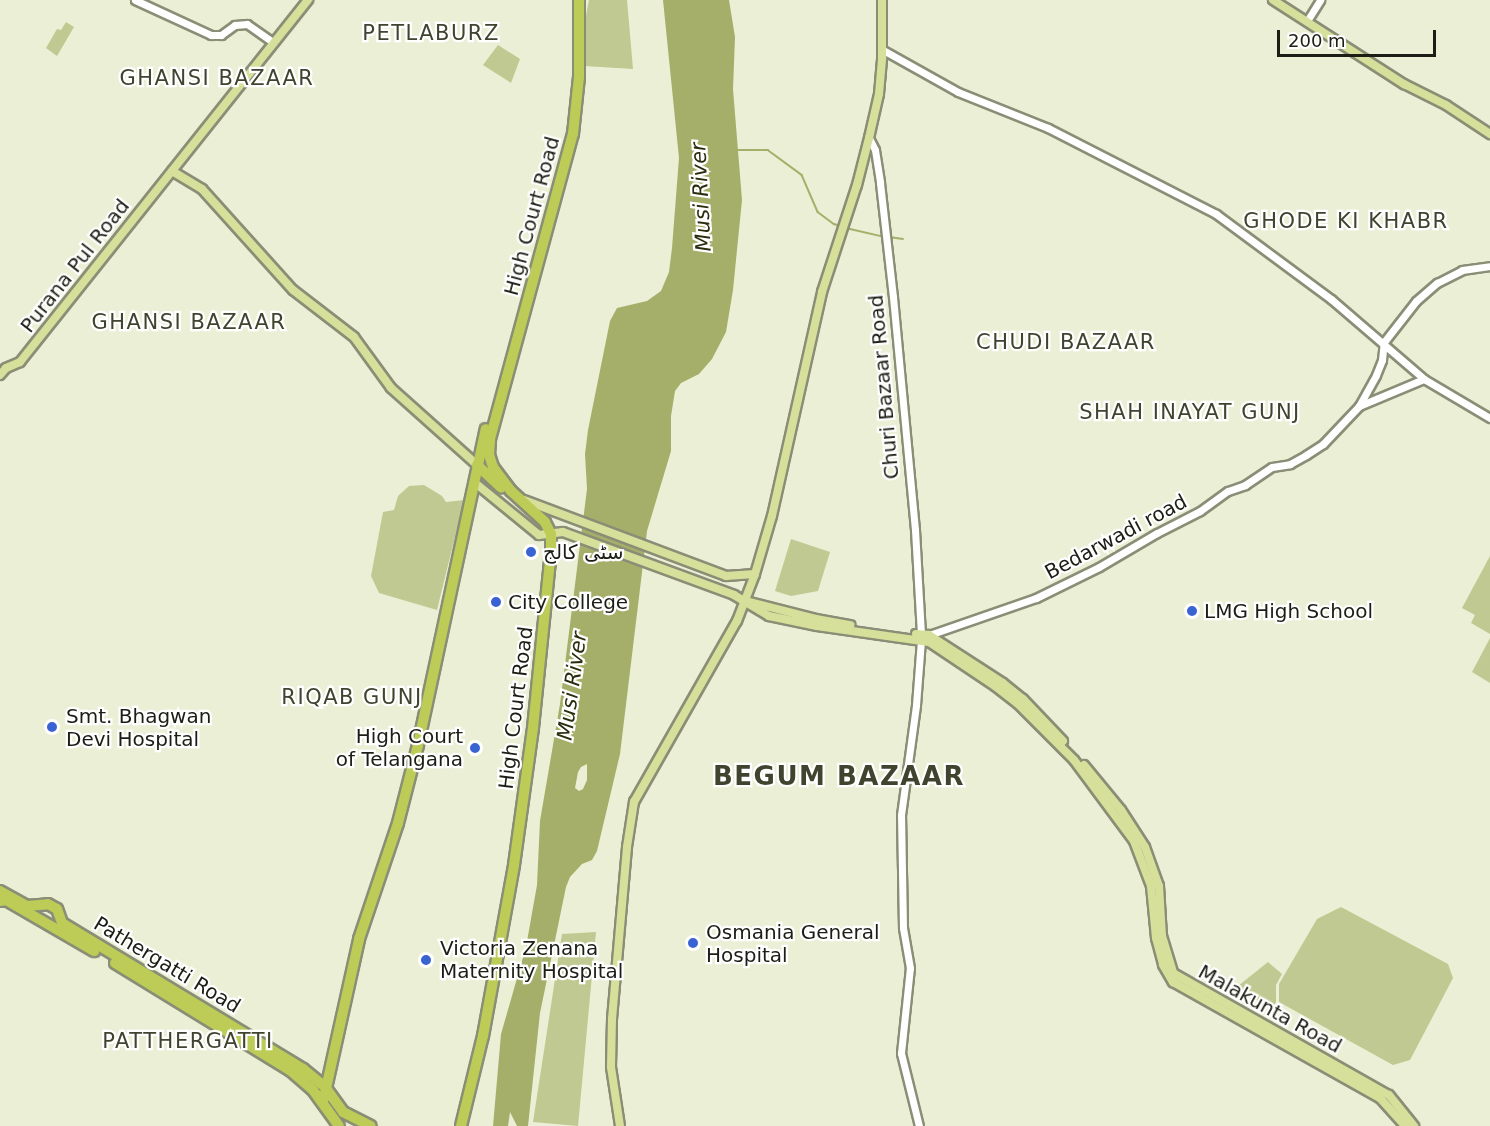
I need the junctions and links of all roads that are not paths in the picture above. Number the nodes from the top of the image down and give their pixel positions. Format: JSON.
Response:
{"nodes":[{"id":1,"x":135,"y":0,"type":"edge"},
{"id":2,"x":308,"y":0,"type":"edge"},
{"id":3,"x":577,"y":0,"type":"edge"},
{"id":4,"x":882,"y":0,"type":"edge"},
{"id":5,"x":1273,"y":0,"type":"edge"},
{"id":6,"x":1320,"y":0,"type":"edge"},
{"id":7,"x":1307,"y":21,"type":"junction"},
{"id":8,"x":273,"y":42,"type":"junction"},
{"id":9,"x":883,"y":50,"type":"junction"},
{"id":10,"x":1490,"y":134,"type":"edge"},
{"id":11,"x":869,"y":138,"type":"junction"},
{"id":12,"x":172,"y":171,"type":"junction"},
{"id":13,"x":1490,"y":266,"type":"edge"},
{"id":14,"x":1384,"y":342,"type":"junction"},
{"id":15,"x":0,"y":375,"type":"edge"},
{"id":16,"x":1424,"y":379,"type":"junction"},
{"id":17,"x":1359,"y":406,"type":"junction"},
{"id":18,"x":1490,"y":418,"type":"edge"},
{"id":19,"x":483,"y":440,"type":"junction"},
{"id":20,"x":456,"y":447,"type":"junction"},
{"id":21,"x":477,"y":465,"type":"junction"},
{"id":22,"x":474,"y":482,"type":"junction"},
{"id":23,"x":514,"y":494,"type":"junction"},
{"id":24,"x":551,"y":534,"type":"junction"},
{"id":25,"x":755,"y":574,"type":"junction"},
{"id":26,"x":726,"y":576,"type":"junction"},
{"id":27,"x":722,"y":591,"type":"junction"},
{"id":28,"x":745,"y":601,"type":"junction"},
{"id":29,"x":924,"y":637,"type":"junction"},
{"id":30,"x":3,"y":897,"type":"edge"},
{"id":31,"x":61,"y":927,"type":"junction"},
{"id":32,"x":1161,"y":947,"type":"junction"},
{"id":33,"x":331,"y":1061,"type":"junction"},
{"id":34,"x":303,"y":1069,"type":"junction"},
{"id":35,"x":319,"y":1086,"type":"junction"},
{"id":36,"x":351,"y":1117,"type":"junction"},
{"id":37,"x":621,"y":1124,"type":"edge"},
{"id":38,"x":340,"y":1126,"type":"edge"},
{"id":39,"x":371,"y":1126,"type":"edge"},
{"id":40,"x":461,"y":1126,"type":"edge"},
{"id":41,"x":919,"y":1126,"type":"edge"},
{"id":42,"x":1405,"y":1126,"type":"edge"},
{"id":43,"x":1414,"y":1126,"type":"edge"}],
"edges":[{"from":1,"to":8,"type":"street"},
{"from":2,"to":8,"type":"main road","name":"Purana Pul Road"},
{"from":3,"to":19,"type":"highway","name":"High Court Road"},
{"from":3,"to":23,"type":"highway","name":"High Court Road"},
{"from":4,"to":9,"type":"main road"},
{"from":5,"to":7,"type":"main road"},
{"from":6,"to":7,"type":"street"},
{"from":7,"to":10,"type":"main road"},
{"from":8,"to":12,"type":"main road","name":"Purana Pul Road"},
{"from":9,"to":11,"type":"main road"},
{"from":9,"to":14,"type":"street"},
{"from":11,"to":25,"type":"main road"},
{"from":11,"to":29,"type":"street","name":"Churi Bazaar Road"},
{"from":12,"to":15,"type":"main road","name":"Purana Pul Road"},
{"from":12,"to":20,"type":"main road"},
{"from":13,"to":14,"type":"street"},
{"from":14,"to":16,"type":"street"},
{"from":14,"to":17,"type":"street"},
{"from":16,"to":17,"type":"street"},
{"from":16,"to":18,"type":"street"},
{"from":17,"to":29,"type":"street","name":"Bedarwadi road"},
{"from":19,"to":20,"type":"main road"},
{"from":19,"to":21,"type":"highway","name":"High Court Road"},
{"from":20,"to":21,"type":"main road"},
{"from":21,"to":22,"type":"highway","name":"High Court Road"},
{"from":21,"to":23,"type":"highway"},
{"from":22,"to":24,"type":"main road"},
{"from":22,"to":33,"type":"highway","name":"High Court Road"},
{"from":23,"to":24,"type":"highway","name":"High Court Road"},
{"from":23,"to":26,"type":"main road"},
{"from":24,"to":27,"type":"main road"},
{"from":24,"to":40,"type":"highway","name":"High Court Road"},
{"from":25,"to":26,"type":"main road"},
{"from":25,"to":28,"type":"main road"},
{"from":26,"to":27,"type":"main road"},
{"from":27,"to":28,"type":"main road"},
{"from":28,"to":29,"type":"main road"},
{"from":28,"to":37,"type":"main road"},
{"from":29,"to":32,"type":"main road","name":"Malakunta Road"},
{"from":29,"to":41,"type":"street","name":"Churi Bazaar Road"},
{"from":30,"to":31,"type":"highway"},
{"from":30,"to":31,"type":"highway","name":"Pathergatti Road"},
{"from":31,"to":34,"type":"highway","name":"Pathergatti Road"},
{"from":31,"to":35,"type":"highway"},
{"from":32,"to":42,"type":"main road"},
{"from":32,"to":43,"type":"main road","name":"Malakunta Road"},
{"from":33,"to":34,"type":"highway"},
{"from":33,"to":35,"type":"highway"},
{"from":34,"to":35,"type":"highway","name":"Pathergatti Road"},
{"from":35,"to":36,"type":"highway"},
{"from":35,"to":38,"type":"highway"},
{"from":36,"to":38,"type":"highway"},
{"from":36,"to":39,"type":"highway"}]}
